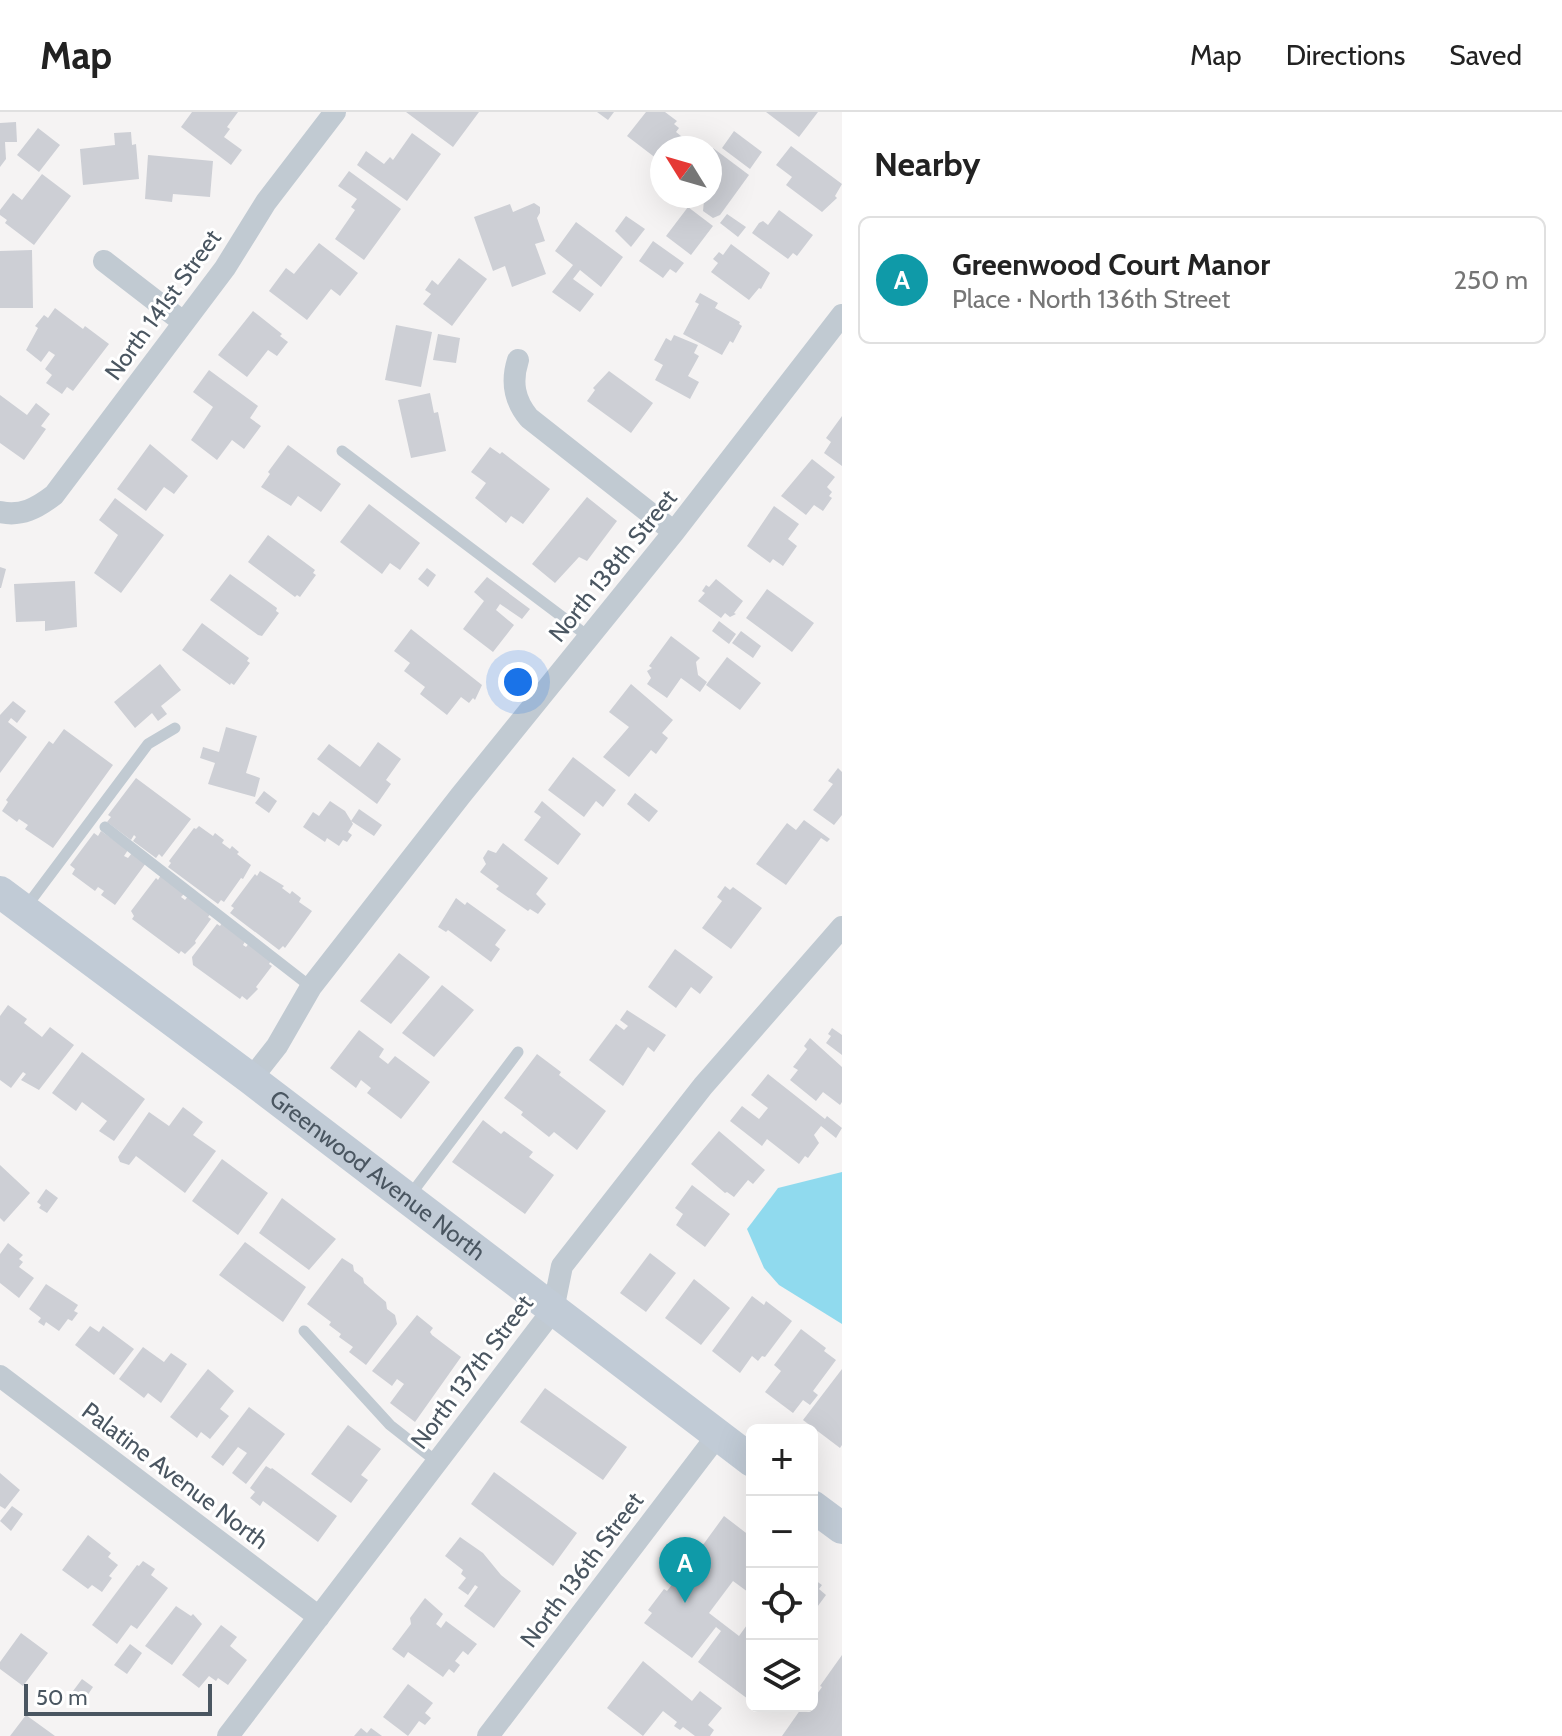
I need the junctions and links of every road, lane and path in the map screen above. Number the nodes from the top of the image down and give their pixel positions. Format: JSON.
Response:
{"nodes":[{"id":1,"x":335,"y":112,"type":"edge"},
{"id":2,"x":104,"y":261,"type":"dead end"},
{"id":3,"x":842,"y":315,"type":"edge"},
{"id":4,"x":183,"y":322,"type":"junction"},
{"id":5,"x":518,"y":360,"type":"dead end"},
{"id":6,"x":342,"y":451,"type":"dead end"},
{"id":7,"x":10,"y":513,"type":"edge"},
{"id":8,"x":674,"y":532,"type":"junction"},
{"id":9,"x":589,"y":637,"type":"junction"},
{"id":10,"x":175,"y":728,"type":"dead end"},
{"id":11,"x":105,"y":827,"type":"dead end"},
{"id":12,"x":12,"y":901,"type":"edge"},
{"id":13,"x":842,"y":927,"type":"edge"},
{"id":14,"x":311,"y":987,"type":"junction"},
{"id":15,"x":518,"y":1052,"type":"dead end"},
{"id":16,"x":251,"y":1079,"type":"junction"},
{"id":17,"x":408,"y":1198,"type":"junction"},
{"id":18,"x":553,"y":1310,"type":"junction"},
{"id":19,"x":304,"y":1331,"type":"dead end"},
{"id":20,"x":0,"y":1376,"type":"edge"},
{"id":21,"x":717,"y":1436,"type":"junction"},
{"id":22,"x":746,"y":1457,"type":"edge"},
{"id":23,"x":437,"y":1462,"type":"junction"},
{"id":24,"x":818,"y":1510,"type":"edge"},
{"id":25,"x":842,"y":1528,"type":"edge"},
{"id":26,"x":319,"y":1617,"type":"junction"},
{"id":27,"x":228,"y":1736,"type":"edge"},
{"id":28,"x":488,"y":1736,"type":"edge"}],
"edges":[{"from":1,"to":4,"type":"street","name":"North 141st Street"},
{"from":2,"to":4,"type":"street"},
{"from":3,"to":8,"type":"street","name":"North 138th Street"},
{"from":4,"to":7,"type":"street","name":"North 141st Street"},
{"from":5,"to":8,"type":"street"},
{"from":6,"to":9,"type":"lane"},
{"from":8,"to":9,"type":"street","name":"North 138th Street"},
{"from":9,"to":14,"type":"street","name":"North 138th Street"},
{"from":10,"to":12,"type":"lane"},
{"from":11,"to":14,"type":"lane"},
{"from":12,"to":16,"type":"main road","name":"Greenwood Avenue North"},
{"from":13,"to":18,"type":"street","name":"North 137th Street"},
{"from":14,"to":16,"type":"street","name":"North 138th Street"},
{"from":15,"to":17,"type":"lane"},
{"from":16,"to":17,"type":"main road","name":"Greenwood Avenue North"},
{"from":17,"to":18,"type":"main road","name":"Greenwood Avenue North"},
{"from":18,"to":21,"type":"main road","name":"Greenwood Avenue North"},
{"from":18,"to":23,"type":"street","name":"North 137th Street"},
{"from":19,"to":23,"type":"lane"},
{"from":20,"to":26,"type":"street","name":"Palatine Avenue North"},
{"from":21,"to":22,"type":"main road","name":"Greenwood Avenue North"},
{"from":21,"to":28,"type":"street","name":"North 136th Street"},
{"from":23,"to":26,"type":"street","name":"North 137th Street"},
{"from":24,"to":25,"type":"main road"},
{"from":26,"to":27,"type":"street","name":"North 137th Street"}]}
